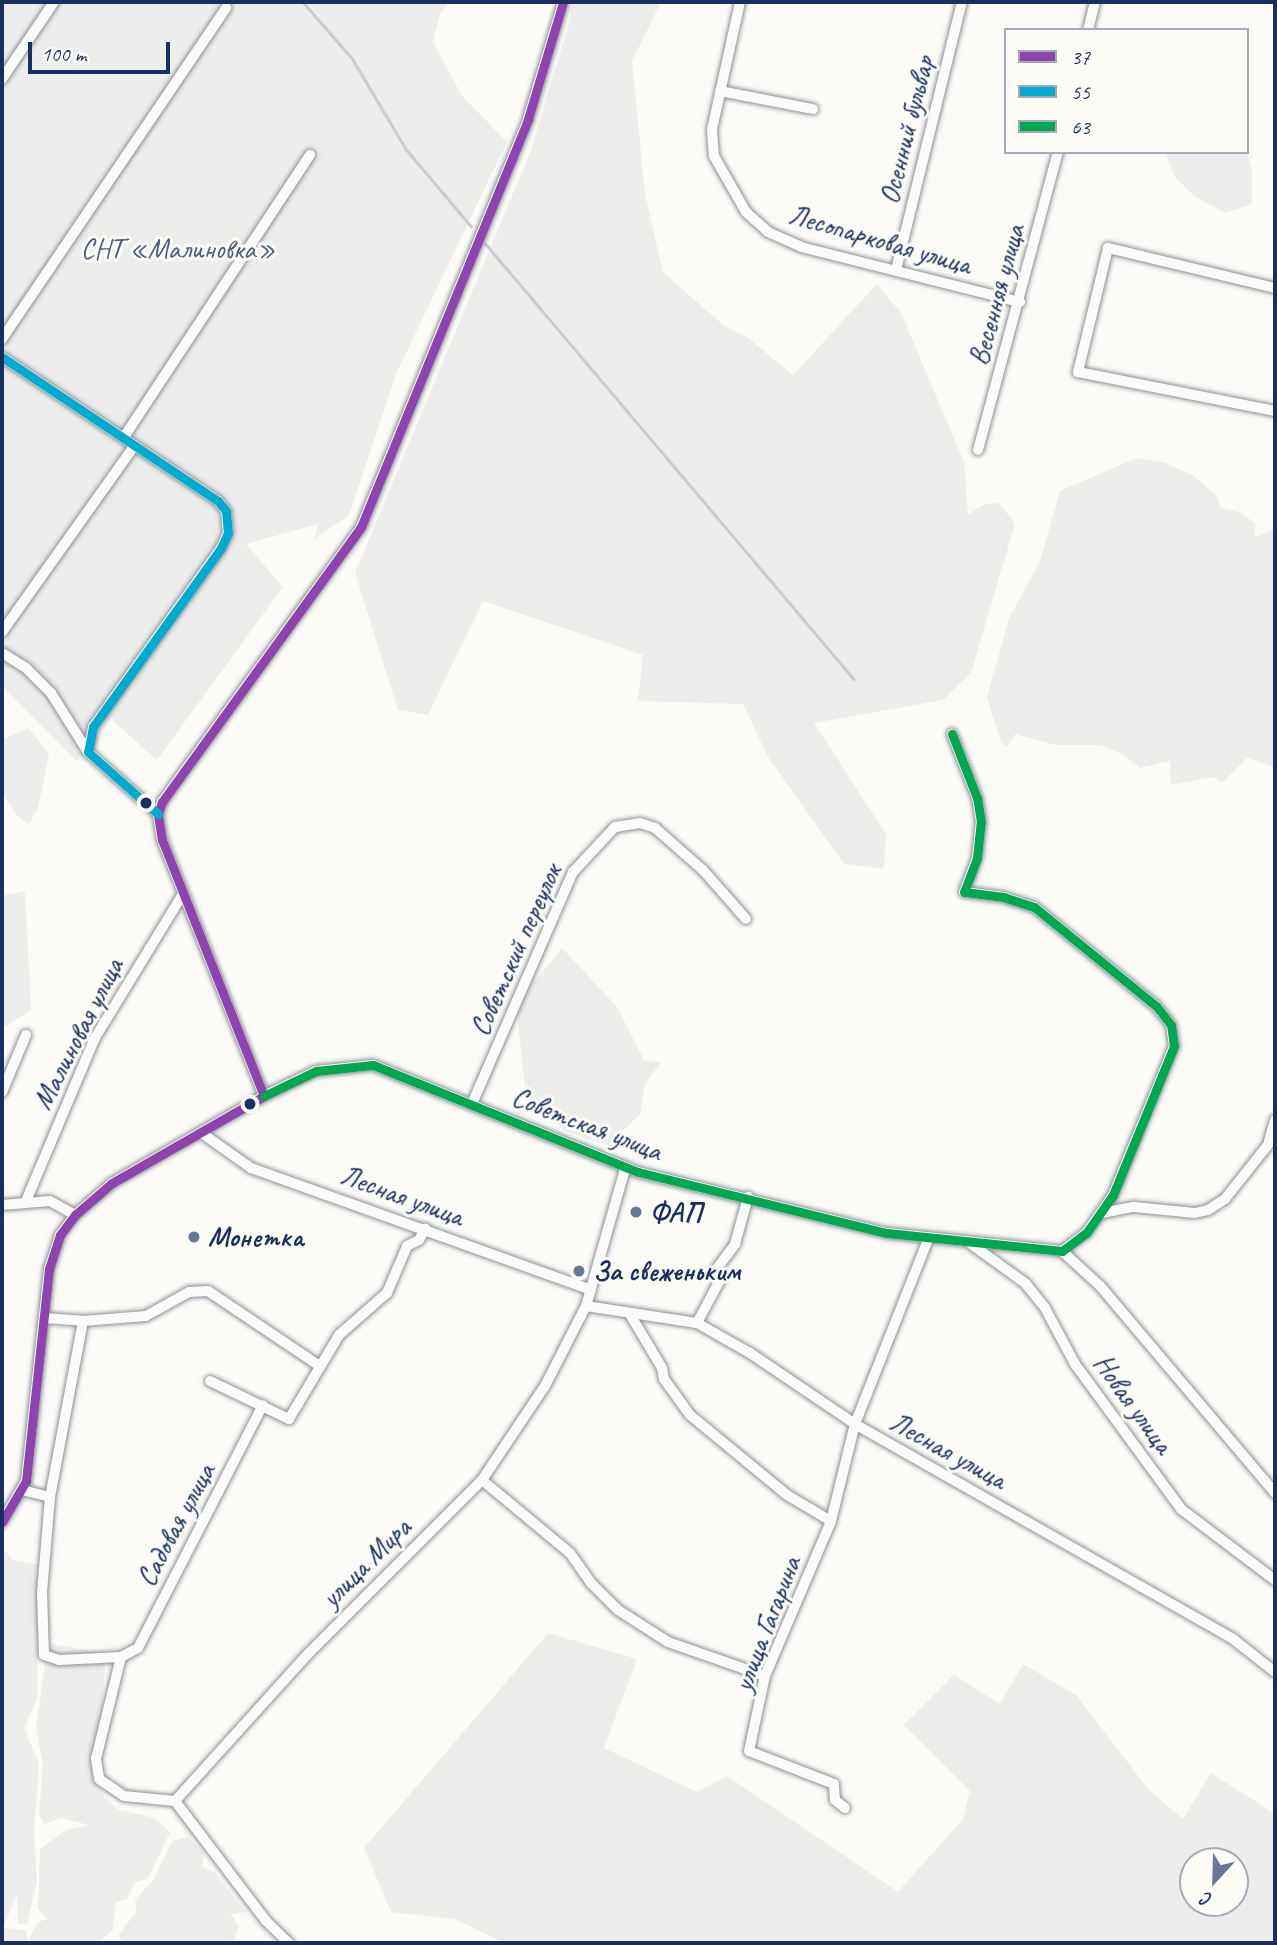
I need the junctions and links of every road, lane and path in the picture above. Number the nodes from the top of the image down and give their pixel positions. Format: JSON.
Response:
{"nodes":[{"id":1,"x":54,"y":2,"type":"edge"},
{"id":2,"x":563,"y":2,"type":"edge"},
{"id":3,"x":740,"y":2,"type":"edge"},
{"id":4,"x":962,"y":2,"type":"edge"},
{"id":5,"x":1095,"y":2,"type":"edge"},
{"id":6,"x":226,"y":8,"type":"dead end"},
{"id":7,"x":1088,"y":28,"type":"edge"},
{"id":8,"x":2,"y":79,"type":"edge"},
{"id":9,"x":720,"y":91,"type":"junction"},
{"id":10,"x":813,"y":109,"type":"dead end"},
{"id":11,"x":1057,"y":154,"type":"edge"},
{"id":12,"x":310,"y":155,"type":"dead end"},
{"id":13,"x":896,"y":270,"type":"junction"},
{"id":14,"x":1275,"y":288,"type":"edge"},
{"id":15,"x":1020,"y":302,"type":"junction"},
{"id":16,"x":2,"y":339,"type":"edge"},
{"id":17,"x":4,"y":362,"type":"edge"},
{"id":18,"x":1275,"y":411,"type":"edge"},
{"id":19,"x":124,"y":437,"type":"junction"},
{"id":20,"x":135,"y":445,"type":"junction"},
{"id":21,"x":978,"y":450,"type":"dead end"},
{"id":22,"x":2,"y":632,"type":"edge"},
{"id":23,"x":2,"y":653,"type":"edge"},
{"id":24,"x":952,"y":734,"type":"dead end"},
{"id":25,"x":88,"y":752,"type":"junction"},
{"id":26,"x":158,"y":814,"type":"junction"},
{"id":27,"x":183,"y":894,"type":"junction"},
{"id":28,"x":746,"y":919,"type":"dead end"},
{"id":29,"x":26,"y":1035,"type":"dead end"},
{"id":30,"x":2,"y":1092,"type":"edge"},
{"id":31,"x":264,"y":1097,"type":"junction"},
{"id":32,"x":472,"y":1104,"type":"junction"},
{"id":33,"x":1275,"y":1120,"type":"edge"},
{"id":34,"x":203,"y":1134,"type":"junction"},
{"id":35,"x":1272,"y":1140,"type":"edge"},
{"id":36,"x":625,"y":1169,"type":"junction"},
{"id":37,"x":748,"y":1197,"type":"junction"},
{"id":38,"x":26,"y":1201,"type":"junction"},
{"id":39,"x":2,"y":1205,"type":"edge"},
{"id":40,"x":1102,"y":1213,"type":"junction"},
{"id":41,"x":75,"y":1216,"type":"junction"},
{"id":42,"x":425,"y":1229,"type":"junction"},
{"id":43,"x":928,"y":1240,"type":"junction"},
{"id":44,"x":968,"y":1242,"type":"junction"},
{"id":45,"x":1062,"y":1251,"type":"junction"},
{"id":46,"x":591,"y":1290,"type":"junction"},
{"id":47,"x":586,"y":1306,"type":"junction"},
{"id":48,"x":631,"y":1316,"type":"junction"},
{"id":49,"x":44,"y":1318,"type":"junction"},
{"id":50,"x":83,"y":1321,"type":"junction"},
{"id":51,"x":697,"y":1323,"type":"junction"},
{"id":52,"x":318,"y":1365,"type":"junction"},
{"id":53,"x":211,"y":1381,"type":"dead end"},
{"id":54,"x":263,"y":1405,"type":"junction"},
{"id":55,"x":855,"y":1424,"type":"junction"},
{"id":56,"x":482,"y":1480,"type":"junction"},
{"id":57,"x":22,"y":1490,"type":"junction"},
{"id":58,"x":1275,"y":1493,"type":"edge"},
{"id":59,"x":50,"y":1497,"type":"junction"},
{"id":60,"x":831,"y":1521,"type":"junction"},
{"id":61,"x":2,"y":1522,"type":"edge"},
{"id":62,"x":1275,"y":1580,"type":"edge"},
{"id":63,"x":121,"y":1657,"type":"junction"},
{"id":64,"x":1275,"y":1672,"type":"edge"},
{"id":65,"x":765,"y":1676,"type":"junction"},
{"id":66,"x":175,"y":1801,"type":"junction"},
{"id":67,"x":845,"y":1808,"type":"dead end"},
{"id":68,"x":289,"y":1943,"type":"edge"}],
"edges":[{"from":1,"to":8,"type":"street"},
{"from":2,"to":26,"type":"street"},
{"from":3,"to":9,"type":"street","name":"Лесопарковая улица"},
{"from":4,"to":13,"type":"street","name":"Осенний бульвар"},
{"from":5,"to":7,"type":"street"},
{"from":6,"to":16,"type":"street"},
{"from":9,"to":10,"type":"street"},
{"from":9,"to":13,"type":"street","name":"Лесопарковая улица"},
{"from":11,"to":15,"type":"street","name":"Весенняя улица"},
{"from":12,"to":19,"type":"street"},
{"from":13,"to":15,"type":"street","name":"Лесопарковая улица"},
{"from":14,"to":18,"type":"street"},
{"from":15,"to":21,"type":"street","name":"Весенняя улица"},
{"from":17,"to":19,"type":"street"},
{"from":19,"to":20,"type":"street"},
{"from":20,"to":22,"type":"street"},
{"from":20,"to":25,"type":"street"},
{"from":23,"to":25,"type":"street"},
{"from":24,"to":40,"type":"street"},
{"from":25,"to":26,"type":"street"},
{"from":26,"to":27,"type":"street"},
{"from":27,"to":31,"type":"street"},
{"from":27,"to":38,"type":"street","name":"Малиновая улица"},
{"from":28,"to":32,"type":"street","name":"Советский переулок"},
{"from":29,"to":30,"type":"street","name":"Малиновая улица"},
{"from":31,"to":32,"type":"street","name":"Советская улица"},
{"from":31,"to":34,"type":"street","name":"Советская улица"},
{"from":32,"to":36,"type":"street","name":"Советская улица"},
{"from":33,"to":35,"type":"street"},
{"from":34,"to":41,"type":"street","name":"Советская улица"},
{"from":34,"to":42,"type":"street","name":"Лесная улица"},
{"from":35,"to":40,"type":"street"},
{"from":36,"to":37,"type":"street","name":"Советская улица"},
{"from":36,"to":46,"type":"street","name":"улица Мира"},
{"from":37,"to":43,"type":"street","name":"Советская улица"},
{"from":37,"to":51,"type":"street"},
{"from":38,"to":39,"type":"street"},
{"from":38,"to":41,"type":"street"},
{"from":40,"to":45,"type":"street"},
{"from":41,"to":49,"type":"street","name":"Советская улица"},
{"from":42,"to":46,"type":"street","name":"Лесная улица"},
{"from":42,"to":52,"type":"street"},
{"from":43,"to":44,"type":"street","name":"Советская улица"},
{"from":43,"to":55,"type":"street","name":"улица Гагарина"},
{"from":44,"to":45,"type":"street","name":"Советская улица"},
{"from":44,"to":62,"type":"street","name":"Новая улица"},
{"from":45,"to":58,"type":"street"},
{"from":46,"to":47,"type":"street","name":"улица Мира"},
{"from":47,"to":48,"type":"street","name":"Лесная улица"},
{"from":47,"to":56,"type":"street","name":"улица Мира"},
{"from":48,"to":51,"type":"street","name":"Лесная улица"},
{"from":48,"to":60,"type":"street"},
{"from":49,"to":50,"type":"street"},
{"from":49,"to":57,"type":"street","name":"Советская улица"},
{"from":50,"to":52,"type":"street"},
{"from":50,"to":59,"type":"street"},
{"from":51,"to":55,"type":"street","name":"Лесная улица"},
{"from":52,"to":54,"type":"street"},
{"from":53,"to":54,"type":"street"},
{"from":54,"to":63,"type":"street","name":"Садовая улица"},
{"from":55,"to":60,"type":"street","name":"улица Гагарина"},
{"from":55,"to":64,"type":"street","name":"Лесная улица"},
{"from":56,"to":65,"type":"street"},
{"from":56,"to":66,"type":"street","name":"улица Мира"},
{"from":57,"to":59,"type":"street"},
{"from":57,"to":61,"type":"street"},
{"from":59,"to":63,"type":"street"},
{"from":60,"to":65,"type":"street","name":"улица Гагарина"},
{"from":63,"to":66,"type":"street"},
{"from":65,"to":67,"type":"street","name":"улица Гагарина"},
{"from":66,"to":68,"type":"street"}]}
